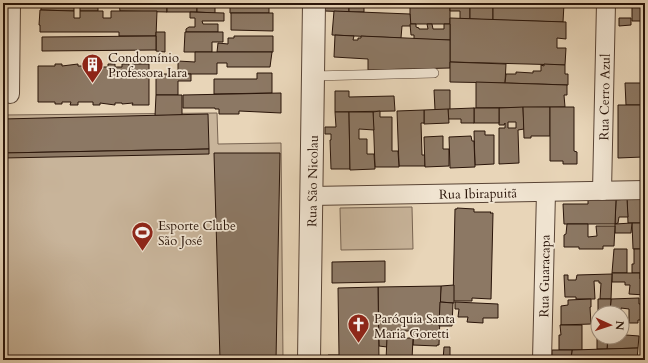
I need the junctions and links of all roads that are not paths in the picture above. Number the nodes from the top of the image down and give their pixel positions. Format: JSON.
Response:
{"nodes":[{"id":1,"x":10,"y":3,"type":"edge"},
{"id":2,"x":314,"y":3,"type":"edge"},
{"id":3,"x":606,"y":3,"type":"edge"},
{"id":4,"x":434,"y":74,"type":"dead end"},
{"id":5,"x":313,"y":76,"type":"junction"},
{"id":6,"x":10,"y":94,"type":"dead end"},
{"id":7,"x":645,"y":190,"type":"edge"},
{"id":8,"x":602,"y":191,"type":"junction"},
{"id":9,"x":546,"y":192,"type":"junction"},
{"id":10,"x":311,"y":196,"type":"junction"},
{"id":11,"x":309,"y":360,"type":"edge"},
{"id":12,"x":542,"y":360,"type":"edge"}],
"edges":[{"from":1,"to":6,"type":"street"},
{"from":2,"to":5,"type":"street","name":"Rua São Nicolau"},
{"from":3,"to":8,"type":"street","name":"Rua Cerro Azul"},
{"from":4,"to":5,"type":"lane"},
{"from":5,"to":10,"type":"street","name":"Rua São Nicolau"},
{"from":7,"to":8,"type":"street","name":"Rua Ibirapuitã"},
{"from":8,"to":9,"type":"street","name":"Rua Ibirapuitã"},
{"from":9,"to":10,"type":"street","name":"Rua Ibirapuitã"},
{"from":9,"to":12,"type":"street","name":"Rua Guaracapa"},
{"from":10,"to":11,"type":"street","name":"Rua São Nicolau"}]}
